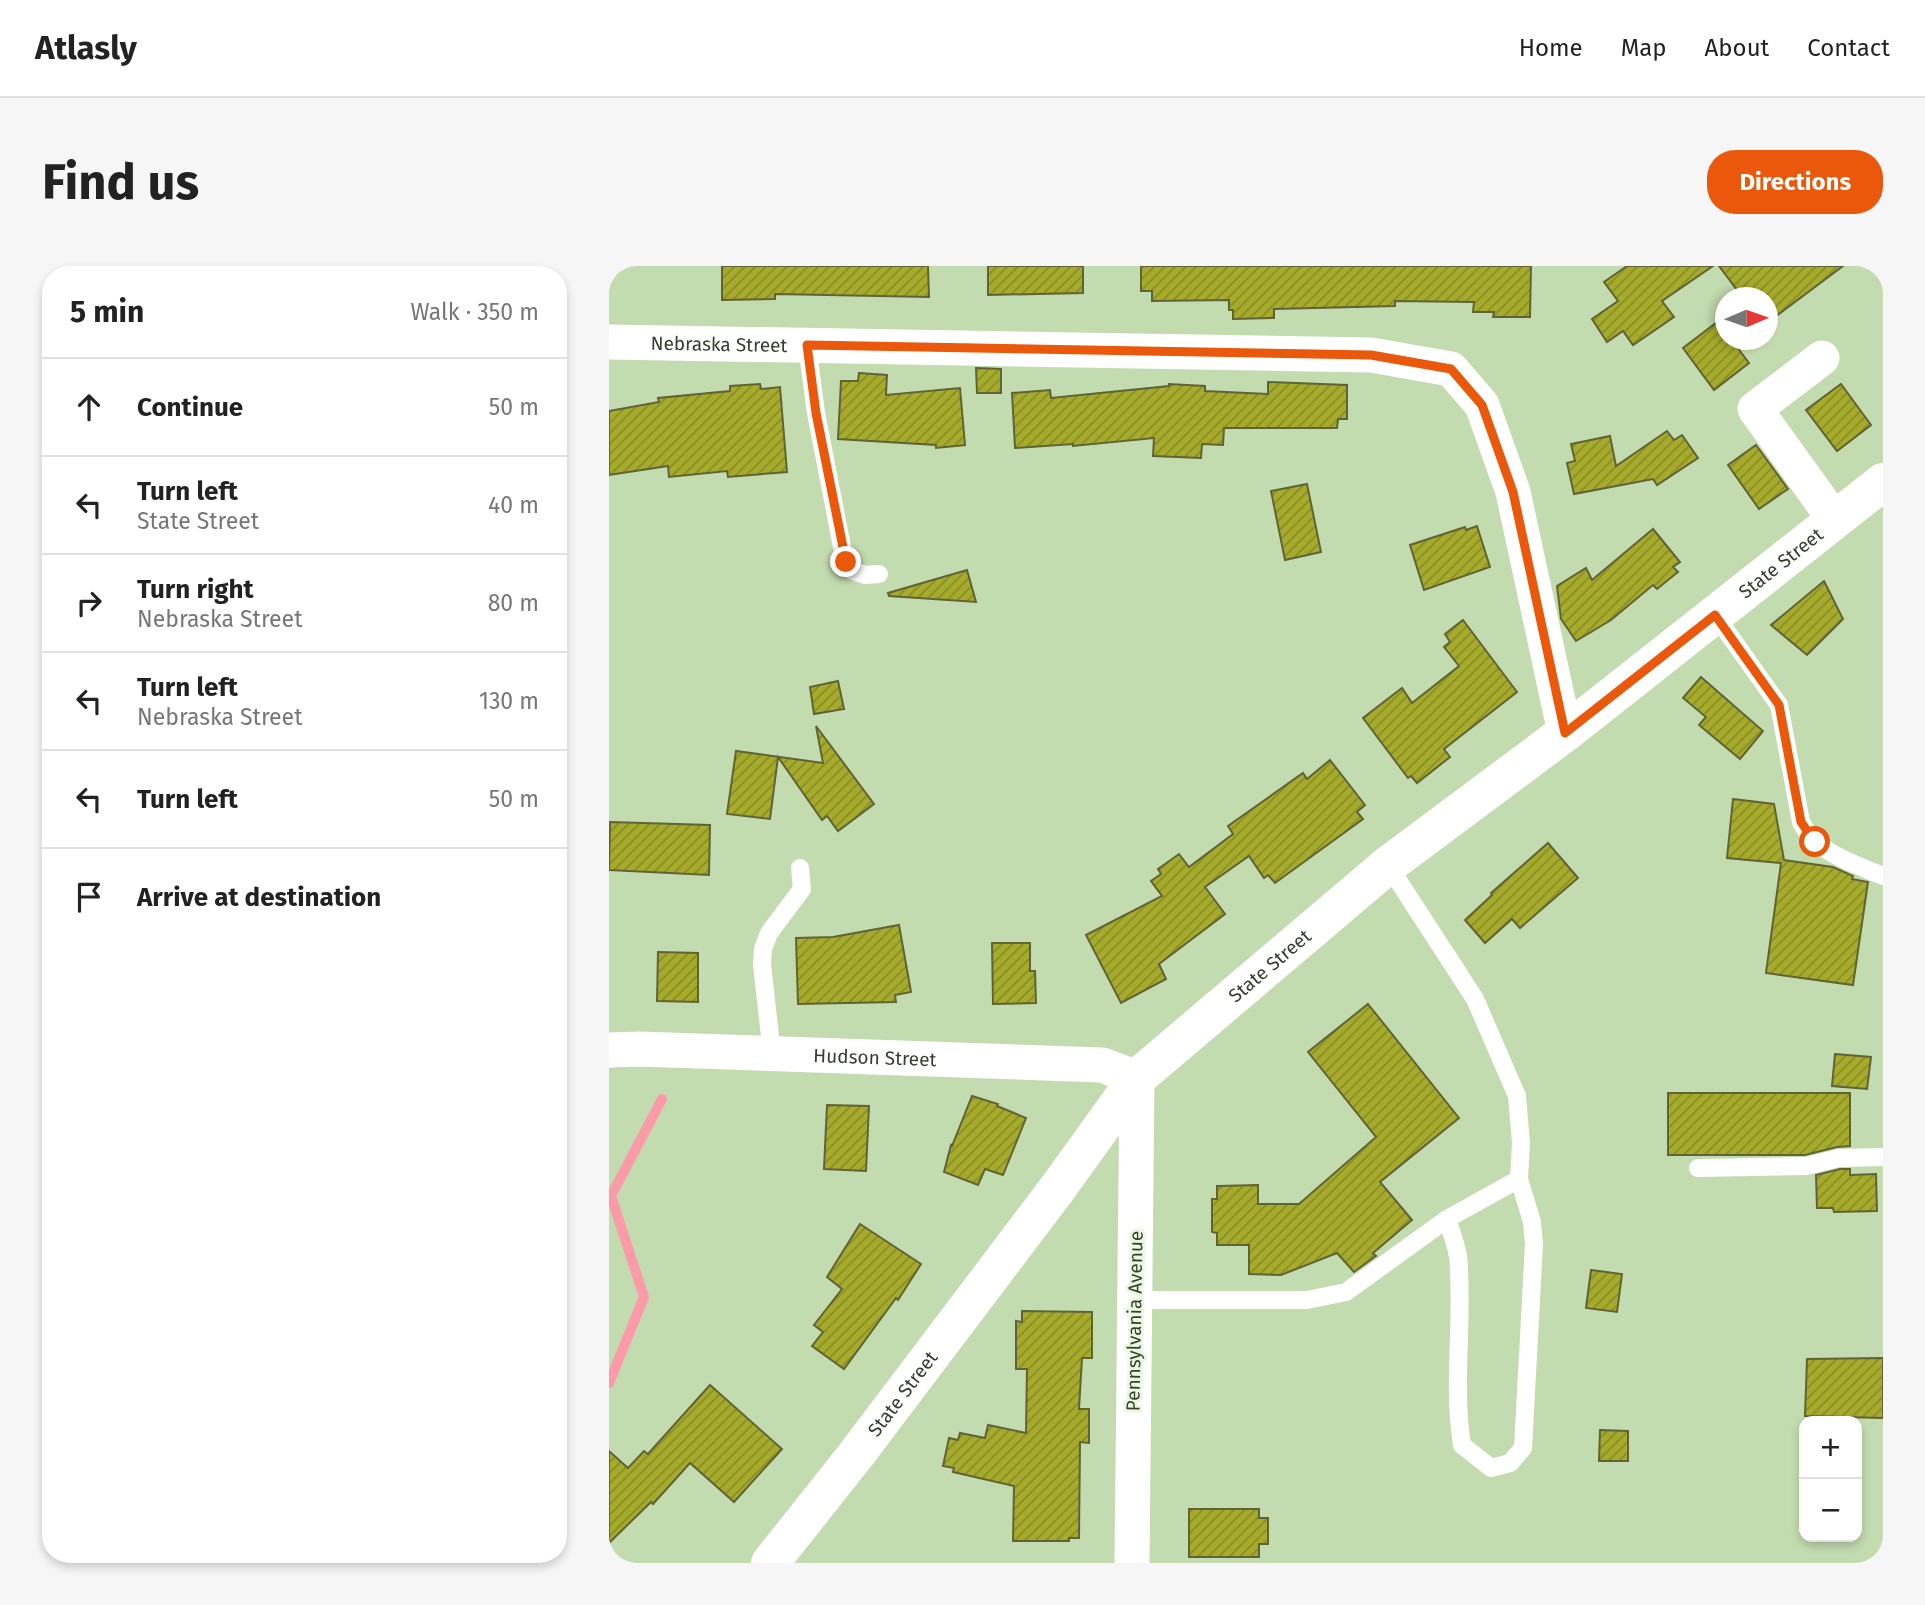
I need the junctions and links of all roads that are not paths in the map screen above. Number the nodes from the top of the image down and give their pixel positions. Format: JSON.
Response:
{"nodes":[{"id":1,"x":609,"y":342,"type":"edge"},
{"id":2,"x":807,"y":345,"type":"junction"},
{"id":3,"x":1822,"y":358,"type":"dead end"},
{"id":4,"x":1883,"y":482,"type":"edge"},
{"id":5,"x":1835,"y":520,"type":"junction"},
{"id":6,"x":879,"y":574,"type":"dead end"},
{"id":7,"x":1715,"y":615,"type":"junction"},
{"id":8,"x":1565,"y":733,"type":"junction"},
{"id":9,"x":1388,"y":865,"type":"junction"},
{"id":10,"x":800,"y":868,"type":"dead end"},
{"id":11,"x":1883,"y":876,"type":"edge"},
{"id":12,"x":609,"y":1050,"type":"edge"},
{"id":13,"x":772,"y":1054,"type":"junction"},
{"id":14,"x":1137,"y":1079,"type":"junction"},
{"id":15,"x":1883,"y":1157,"type":"edge"},
{"id":16,"x":1698,"y":1168,"type":"dead end"},
{"id":17,"x":1519,"y":1179,"type":"junction"},
{"id":18,"x":1447,"y":1219,"type":"junction"},
{"id":19,"x":1135,"y":1300,"type":"junction"},
{"id":20,"x":769,"y":1563,"type":"edge"},
{"id":21,"x":1132,"y":1563,"type":"edge"}],
"edges":[{"from":1,"to":2,"type":"street","name":"Nebraska Street"},
{"from":2,"to":6,"type":"lane"},
{"from":2,"to":8,"type":"street","name":"Nebraska Street"},
{"from":3,"to":5,"type":"street"},
{"from":4,"to":5,"type":"street","name":"State Street"},
{"from":5,"to":7,"type":"street","name":"State Street"},
{"from":7,"to":8,"type":"street","name":"State Street"},
{"from":7,"to":11,"type":"lane"},
{"from":8,"to":9,"type":"street","name":"State Street"},
{"from":9,"to":14,"type":"street","name":"State Street"},
{"from":9,"to":17,"type":"lane"},
{"from":10,"to":13,"type":"lane"},
{"from":12,"to":13,"type":"street","name":"Hudson Street"},
{"from":13,"to":14,"type":"street","name":"Hudson Street"},
{"from":14,"to":19,"type":"street","name":"Pennsylvania Avenue"},
{"from":14,"to":20,"type":"street","name":"State Street"},
{"from":15,"to":16,"type":"lane"},
{"from":17,"to":18,"type":"lane"},
{"from":17,"to":18,"type":"lane"},
{"from":18,"to":19,"type":"lane"},
{"from":19,"to":21,"type":"street","name":"Pennsylvania Avenue"}]}
